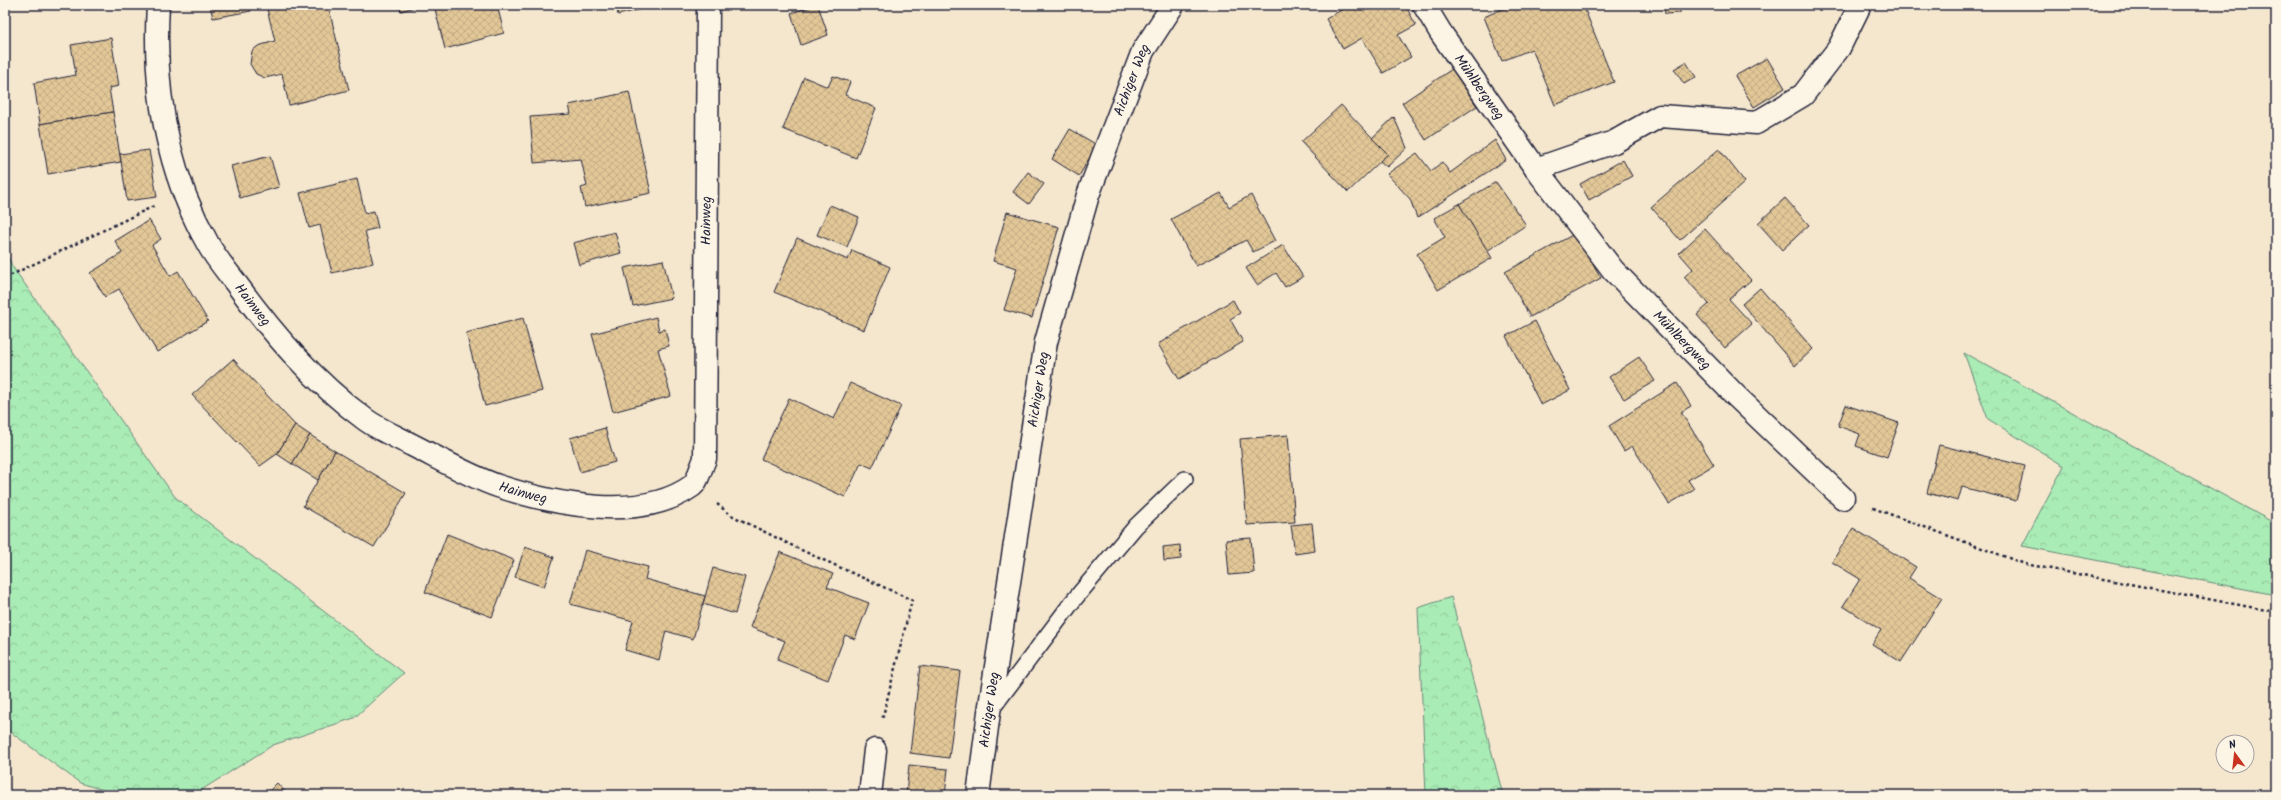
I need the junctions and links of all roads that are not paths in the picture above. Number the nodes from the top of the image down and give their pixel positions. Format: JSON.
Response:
{"nodes":[{"id":1,"x":158,"y":5,"type":"edge"},
{"id":2,"x":708,"y":5,"type":"edge"},
{"id":3,"x":1173,"y":5,"type":"edge"},
{"id":4,"x":1424,"y":5,"type":"edge"},
{"id":5,"x":1860,"y":5,"type":"edge"},
{"id":6,"x":1536,"y":169,"type":"junction"},
{"id":7,"x":1185,"y":479,"type":"dead end"},
{"id":8,"x":1843,"y":498,"type":"road end"},
{"id":9,"x":989,"y":712,"type":"junction"},
{"id":10,"x":875,"y":750,"type":"road end"},
{"id":11,"x":870,"y":795,"type":"edge"},
{"id":12,"x":978,"y":795,"type":"edge"}],
"edges":[{"from":1,"to":2,"type":"street","name":"Hainweg"},
{"from":3,"to":9,"type":"street","name":"Aichiger Weg"},
{"from":4,"to":6,"type":"street","name":"Mühlbergweg"},
{"from":5,"to":6,"type":"street"},
{"from":6,"to":8,"type":"street","name":"Mühlbergweg"},
{"from":7,"to":9,"type":"lane"},
{"from":9,"to":12,"type":"street","name":"Aichiger Weg"},
{"from":10,"to":11,"type":"street"}]}
